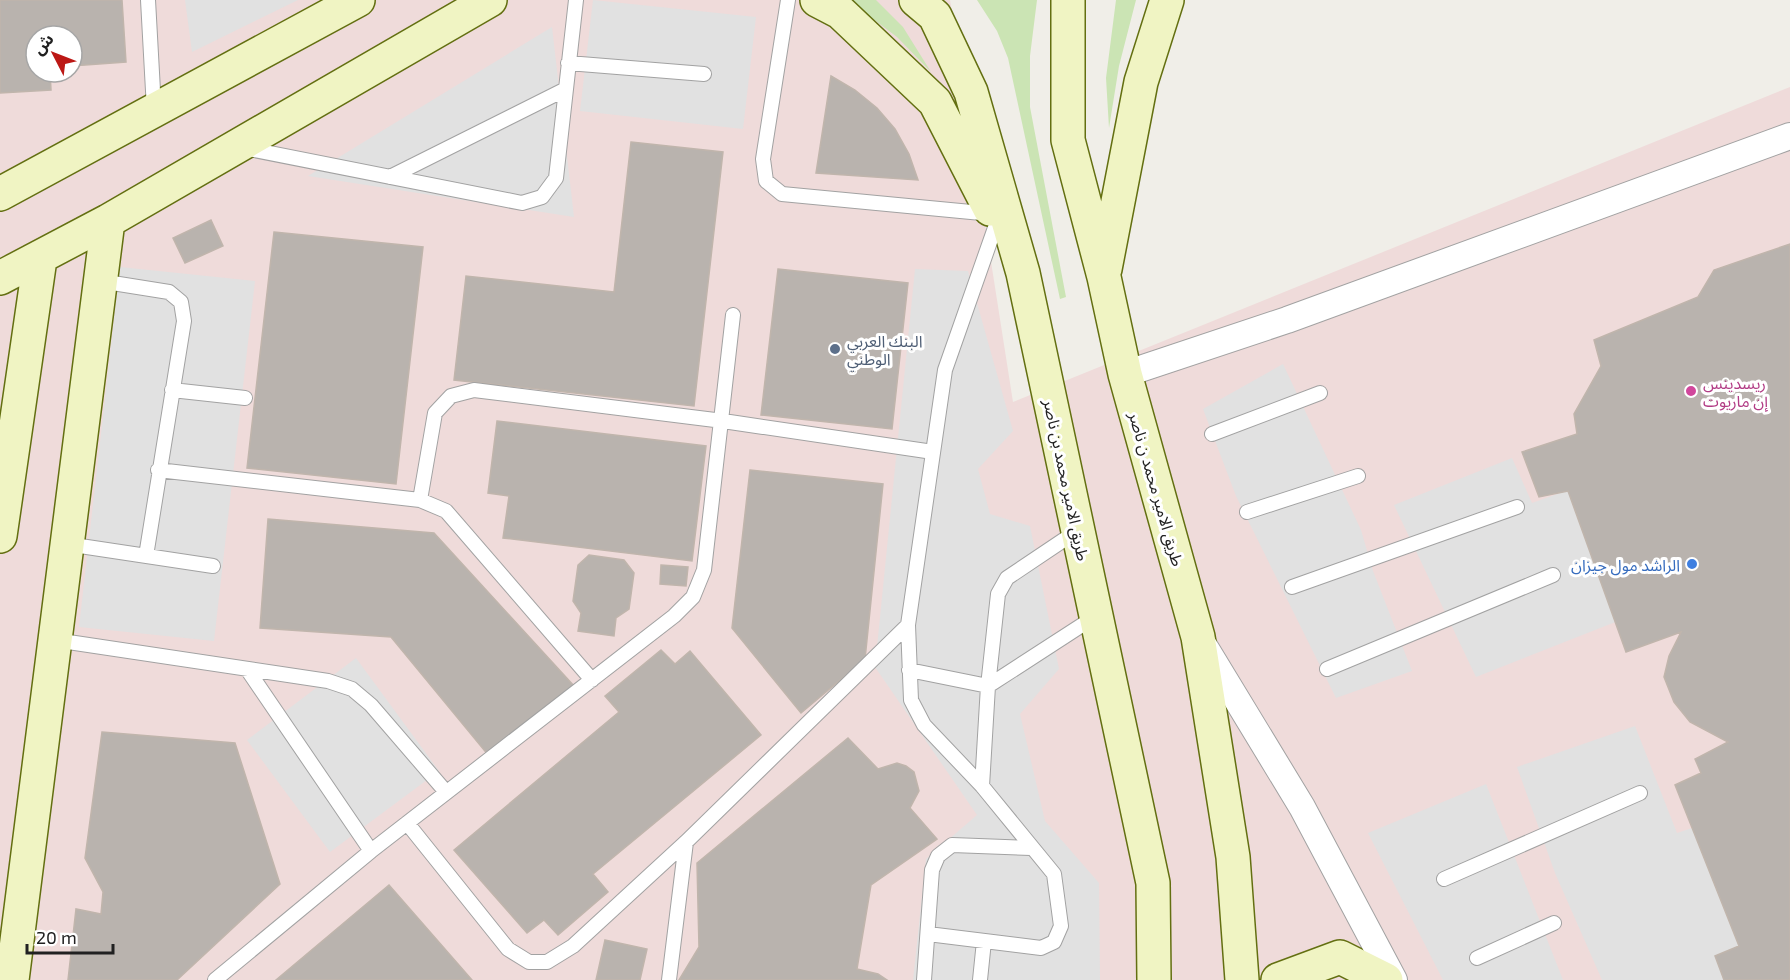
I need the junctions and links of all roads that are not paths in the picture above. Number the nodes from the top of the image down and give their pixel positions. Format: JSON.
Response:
{"nodes":[{"id":1,"x":148,"y":0,"type":"edge"},
{"id":2,"x":358,"y":0,"type":"edge"},
{"id":3,"x":490,"y":0,"type":"edge"},
{"id":4,"x":576,"y":0,"type":"edge"},
{"id":5,"x":788,"y":0,"type":"edge"},
{"id":6,"x":817,"y":0,"type":"edge"},
{"id":7,"x":916,"y":0,"type":"edge"},
{"id":8,"x":1068,"y":0,"type":"edge"},
{"id":9,"x":1167,"y":0,"type":"edge"},
{"id":10,"x":568,"y":63,"type":"junction"},
{"id":11,"x":704,"y":74,"type":"dead end"},
{"id":12,"x":564,"y":90,"type":"junction"},
{"id":13,"x":154,"y":111,"type":"junction"},
{"id":14,"x":1790,"y":136,"type":"edge"},
{"id":15,"x":236,"y":146,"type":"junction"},
{"id":16,"x":390,"y":177,"type":"junction"},
{"id":17,"x":0,"y":194,"type":"edge"},
{"id":18,"x":994,"y":218,"type":"junction"},
{"id":19,"x":108,"y":221,"type":"junction"},
{"id":20,"x":40,"y":259,"type":"junction"},
{"id":21,"x":1023,"y":273,"type":"junction"},
{"id":22,"x":1104,"y":277,"type":"junction"},
{"id":23,"x":0,"y":278,"type":"edge"},
{"id":24,"x":100,"y":281,"type":"junction"},
{"id":25,"x":733,"y":315,"type":"dead end"},
{"id":26,"x":1125,"y":374,"type":"junction"},
{"id":27,"x":172,"y":390,"type":"junction"},
{"id":28,"x":1320,"y":393,"type":"dead end"},
{"id":29,"x":245,"y":398,"type":"dead end"},
{"id":30,"x":723,"y":421,"type":"junction"},
{"id":31,"x":1212,"y":434,"type":"dead end"},
{"id":32,"x":933,"y":452,"type":"junction"},
{"id":33,"x":158,"y":470,"type":"junction"},
{"id":34,"x":1358,"y":476,"type":"dead end"},
{"id":35,"x":420,"y":500,"type":"junction"},
{"id":36,"x":1517,"y":507,"type":"dead end"},
{"id":37,"x":1247,"y":512,"type":"dead end"},
{"id":38,"x":1078,"y":530,"type":"junction"},
{"id":39,"x":0,"y":536,"type":"edge"},
{"id":40,"x":67,"y":544,"type":"junction"},
{"id":41,"x":146,"y":556,"type":"junction"},
{"id":42,"x":213,"y":566,"type":"dead end"},
{"id":43,"x":1552,"y":575,"type":"dead end"},
{"id":44,"x":1292,"y":587,"type":"dead end"},
{"id":45,"x":1096,"y":616,"type":"junction"},
{"id":46,"x":908,"y":625,"type":"junction"},
{"id":47,"x":1198,"y":637,"type":"junction"},
{"id":48,"x":55,"y":640,"type":"junction"},
{"id":49,"x":247,"y":669,"type":"junction"},
{"id":50,"x":1327,"y":669,"type":"dead end"},
{"id":51,"x":909,"y":670,"type":"junction"},
{"id":52,"x":592,"y":680,"type":"junction"},
{"id":53,"x":988,"y":687,"type":"junction"},
{"id":54,"x":982,"y":786,"type":"junction"},
{"id":55,"x":446,"y":792,"type":"junction"},
{"id":56,"x":1640,"y":793,"type":"dead end"},
{"id":57,"x":407,"y":823,"type":"junction"},
{"id":58,"x":686,"y":842,"type":"junction"},
{"id":59,"x":1031,"y":848,"type":"junction"},
{"id":60,"x":371,"y":851,"type":"junction"},
{"id":61,"x":1444,"y":879,"type":"dead end"},
{"id":62,"x":1554,"y":923,"type":"dead end"},
{"id":63,"x":928,"y":934,"type":"junction"},
{"id":64,"x":984,"y":941,"type":"junction"},
{"id":65,"x":1477,"y":958,"type":"dead end"},
{"id":66,"x":12,"y":980,"type":"edge"},
{"id":67,"x":215,"y":980,"type":"edge"},
{"id":68,"x":669,"y":980,"type":"edge"},
{"id":69,"x":924,"y":980,"type":"edge"},
{"id":70,"x":980,"y":980,"type":"edge"},
{"id":71,"x":1154,"y":980,"type":"edge"},
{"id":72,"x":1242,"y":980,"type":"edge"},
{"id":73,"x":1278,"y":980,"type":"edge"},
{"id":74,"x":1386,"y":980,"type":"edge"},
{"id":75,"x":1394,"y":980,"type":"edge"}],
"edges":[{"from":1,"to":13,"type":"lane"},
{"from":2,"to":13,"type":"main road"},
{"from":3,"to":15,"type":"main road"},
{"from":4,"to":10,"type":"lane"},
{"from":5,"to":18,"type":"lane"},
{"from":6,"to":18,"type":"main road"},
{"from":7,"to":21,"type":"main road","name":"طريق الامير محمد بن ناصر"},
{"from":8,"to":22,"type":"main road","name":"طريق الامير محمد ن ناصر"},
{"from":9,"to":22,"type":"main road"},
{"from":10,"to":11,"type":"lane"},
{"from":10,"to":12,"type":"lane"},
{"from":12,"to":16,"type":"lane"},
{"from":12,"to":16,"type":"lane"},
{"from":13,"to":17,"type":"main road"},
{"from":14,"to":26,"type":"street"},
{"from":15,"to":16,"type":"lane"},
{"from":15,"to":19,"type":"main road"},
{"from":18,"to":21,"type":"main road"},
{"from":18,"to":32,"type":"lane"},
{"from":19,"to":20,"type":"main road"},
{"from":19,"to":24,"type":"main road"},
{"from":20,"to":23,"type":"main road"},
{"from":20,"to":39,"type":"main road"},
{"from":21,"to":38,"type":"main road","name":"طريق الامير محمد بن ناصر"},
{"from":22,"to":26,"type":"main road","name":"طريق الامير محمد ن ناصر"},
{"from":24,"to":27,"type":"lane"},
{"from":24,"to":40,"type":"main road"},
{"from":25,"to":30,"type":"lane"},
{"from":26,"to":47,"type":"main road","name":"طريق الامير محمد ن ناصر"},
{"from":27,"to":29,"type":"lane"},
{"from":27,"to":33,"type":"lane"},
{"from":28,"to":31,"type":"lane"},
{"from":30,"to":32,"type":"lane"},
{"from":30,"to":35,"type":"lane"},
{"from":30,"to":52,"type":"lane"},
{"from":32,"to":46,"type":"lane"},
{"from":33,"to":35,"type":"lane"},
{"from":33,"to":41,"type":"lane"},
{"from":34,"to":37,"type":"lane"},
{"from":35,"to":52,"type":"lane"},
{"from":36,"to":44,"type":"lane"},
{"from":38,"to":45,"type":"main road","name":"طريق الامير محمد بن ناصر"},
{"from":38,"to":53,"type":"lane"},
{"from":40,"to":41,"type":"lane"},
{"from":40,"to":48,"type":"main road"},
{"from":41,"to":42,"type":"lane"},
{"from":43,"to":50,"type":"lane"},
{"from":45,"to":53,"type":"lane"},
{"from":45,"to":71,"type":"main road","name":"طريق الامير محمد بن ناصر"},
{"from":46,"to":51,"type":"lane"},
{"from":46,"to":58,"type":"lane"},
{"from":47,"to":72,"type":"main road","name":"طريق الامير محمد ن ناصر"},
{"from":47,"to":75,"type":"street"},
{"from":48,"to":49,"type":"lane"},
{"from":48,"to":66,"type":"main road"},
{"from":49,"to":55,"type":"lane"},
{"from":49,"to":60,"type":"lane"},
{"from":51,"to":53,"type":"lane"},
{"from":51,"to":54,"type":"lane"},
{"from":52,"to":55,"type":"lane"},
{"from":53,"to":54,"type":"lane"},
{"from":54,"to":59,"type":"lane"},
{"from":55,"to":57,"type":"lane"},
{"from":56,"to":61,"type":"lane"},
{"from":57,"to":58,"type":"lane"},
{"from":57,"to":60,"type":"lane"},
{"from":58,"to":68,"type":"lane"},
{"from":59,"to":63,"type":"lane"},
{"from":59,"to":64,"type":"lane"},
{"from":60,"to":67,"type":"lane"},
{"from":62,"to":65,"type":"lane"},
{"from":63,"to":64,"type":"lane"},
{"from":63,"to":69,"type":"lane"},
{"from":64,"to":70,"type":"lane"},
{"from":73,"to":74,"type":"main road"}]}
